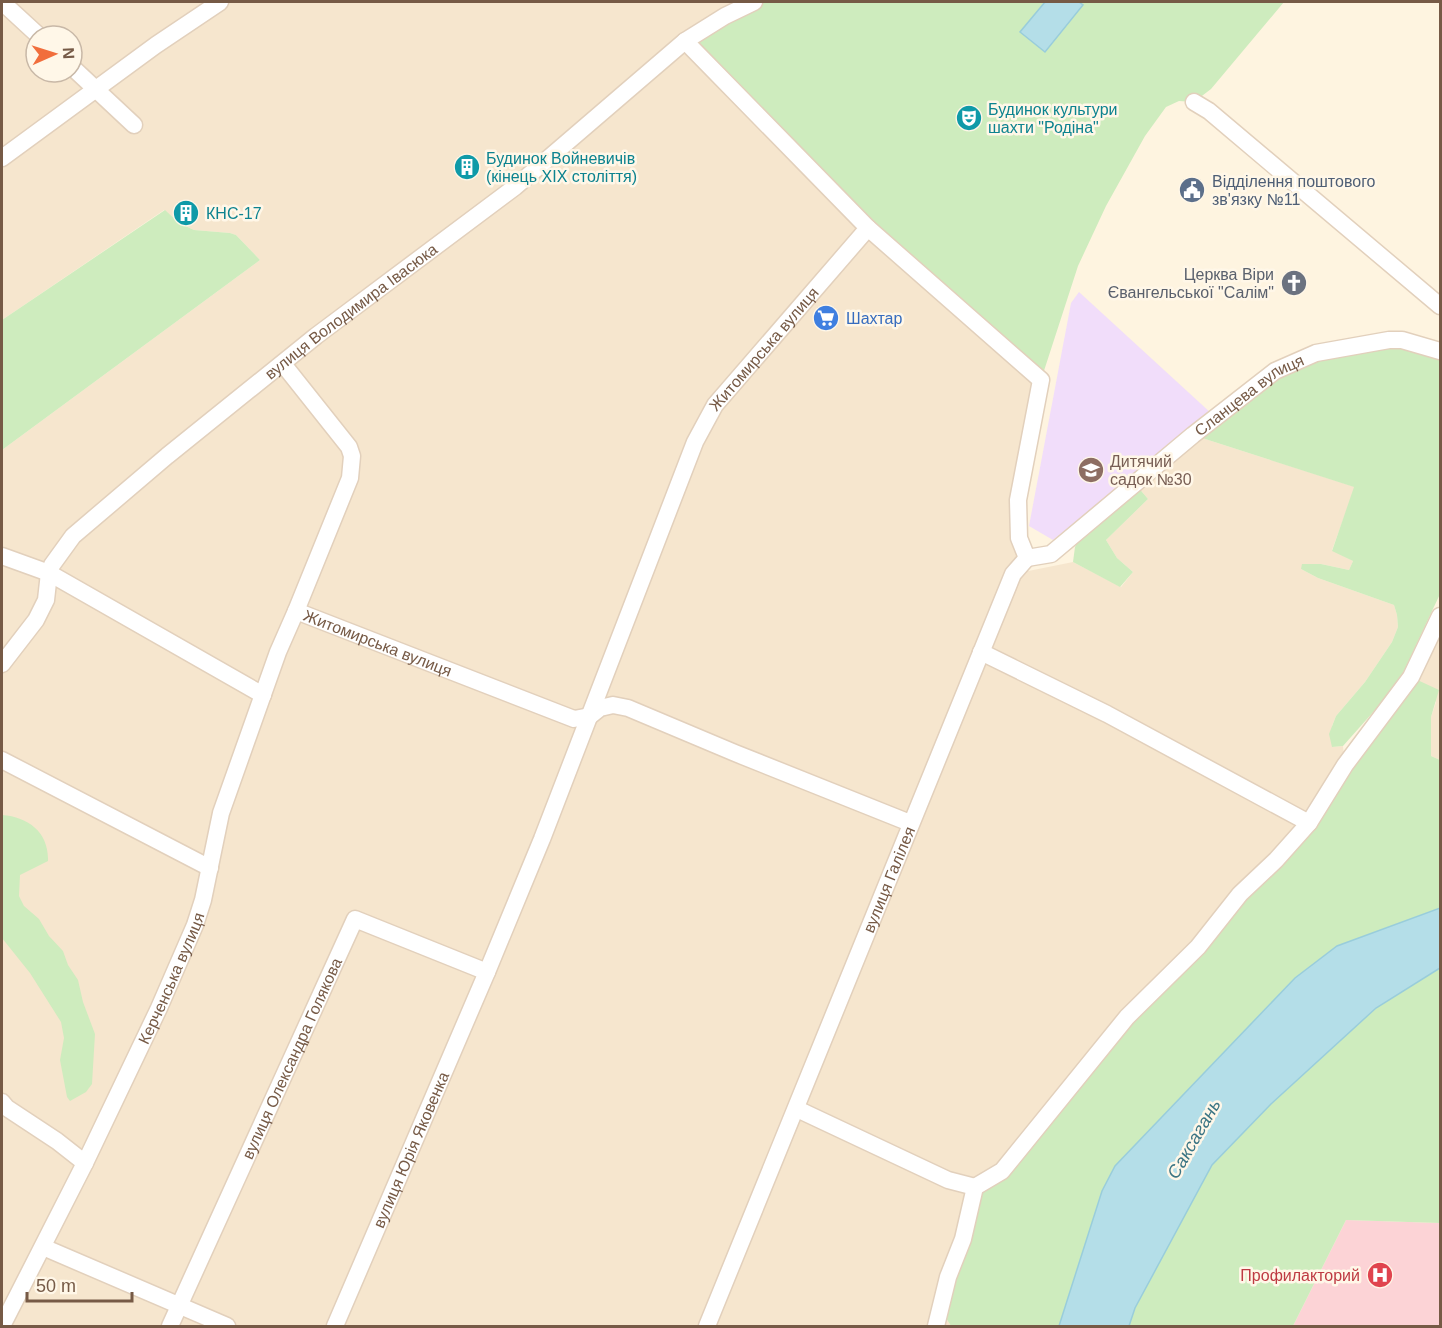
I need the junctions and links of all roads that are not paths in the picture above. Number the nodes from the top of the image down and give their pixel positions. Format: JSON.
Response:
{"nodes":[{"id":1,"x":2,"y":2,"type":"edge"},
{"id":2,"x":220,"y":2,"type":"edge"},
{"id":3,"x":754,"y":2,"type":"edge"},
{"id":4,"x":26,"y":24,"type":"edge"},
{"id":5,"x":685,"y":41,"type":"junction"},
{"id":6,"x":84,"y":78,"type":"edge"},
{"id":7,"x":96,"y":90,"type":"junction"},
{"id":8,"x":1194,"y":102,"type":"dead end"},
{"id":9,"x":134,"y":125,"type":"dead end"},
{"id":10,"x":2,"y":158,"type":"edge"},
{"id":11,"x":868,"y":228,"type":"junction"},
{"id":12,"x":1440,"y":306,"type":"edge"},
{"id":13,"x":1440,"y":351,"type":"edge"},
{"id":14,"x":283,"y":364,"type":"junction"},
{"id":15,"x":2,"y":556,"type":"edge"},
{"id":16,"x":1027,"y":558,"type":"junction"},
{"id":17,"x":49,"y":573,"type":"junction"},
{"id":18,"x":296,"y":611,"type":"junction"},
{"id":19,"x":1440,"y":616,"type":"edge"},
{"id":20,"x":981,"y":652,"type":"junction"},
{"id":21,"x":2,"y":664,"type":"edge"},
{"id":22,"x":263,"y":695,"type":"junction"},
{"id":23,"x":590,"y":716,"type":"junction"},
{"id":24,"x":2,"y":760,"type":"edge"},
{"id":25,"x":910,"y":823,"type":"junction"},
{"id":26,"x":1309,"y":823,"type":"junction"},
{"id":27,"x":210,"y":868,"type":"junction"},
{"id":28,"x":487,"y":972,"type":"junction"},
{"id":29,"x":2,"y":1102,"type":"edge"},
{"id":30,"x":797,"y":1109,"type":"junction"},
{"id":31,"x":85,"y":1163,"type":"junction"},
{"id":32,"x":975,"y":1187,"type":"junction"},
{"id":33,"x":43,"y":1247,"type":"junction"},
{"id":34,"x":179,"y":1305,"type":"junction"},
{"id":35,"x":2,"y":1326,"type":"edge"},
{"id":36,"x":170,"y":1326,"type":"edge"},
{"id":37,"x":228,"y":1326,"type":"edge"},
{"id":38,"x":335,"y":1326,"type":"edge"},
{"id":39,"x":707,"y":1326,"type":"edge"},
{"id":40,"x":936,"y":1326,"type":"edge"}],
"edges":[{"from":1,"to":4,"type":"street"},
{"from":2,"to":7,"type":"street"},
{"from":3,"to":5,"type":"street","name":"вулиця Володимира Івасюка"},
{"from":5,"to":11,"type":"street"},
{"from":5,"to":14,"type":"street","name":"вулиця Володимира Івасюка"},
{"from":6,"to":7,"type":"street"},
{"from":7,"to":9,"type":"street"},
{"from":7,"to":10,"type":"street"},
{"from":8,"to":12,"type":"street"},
{"from":11,"to":16,"type":"street"},
{"from":11,"to":23,"type":"street","name":"Житомирська вулиця"},
{"from":13,"to":16,"type":"street","name":"Сланцева вулиця"},
{"from":14,"to":17,"type":"street","name":"вулиця Володимира Івасюка"},
{"from":14,"to":18,"type":"street","name":"Житомирська вулиця"},
{"from":15,"to":17,"type":"street"},
{"from":16,"to":20,"type":"street","name":"вулиця Галілея"},
{"from":17,"to":21,"type":"street","name":"вулиця Володимира Івасюка"},
{"from":17,"to":22,"type":"street"},
{"from":18,"to":22,"type":"street","name":"Керченська вулиця"},
{"from":18,"to":23,"type":"street","name":"Житомирська вулиця"},
{"from":19,"to":26,"type":"street"},
{"from":20,"to":25,"type":"street","name":"вулиця Галілея"},
{"from":20,"to":26,"type":"street"},
{"from":22,"to":27,"type":"street","name":"Керченська вулиця"},
{"from":23,"to":25,"type":"street","name":"Житомирська вулиця"},
{"from":23,"to":28,"type":"street","name":"Житомирська вулиця"},
{"from":24,"to":27,"type":"street"},
{"from":25,"to":30,"type":"street","name":"вулиця Галілея"},
{"from":26,"to":32,"type":"street"},
{"from":27,"to":31,"type":"street","name":"Керченська вулиця"},
{"from":28,"to":34,"type":"street","name":"вулиця Олександра Голякова"},
{"from":28,"to":38,"type":"street","name":"вулиця Юрія Яковенка"},
{"from":29,"to":31,"type":"street"},
{"from":30,"to":32,"type":"street"},
{"from":30,"to":39,"type":"street","name":"вулиця Галілея"},
{"from":31,"to":33,"type":"street","name":"Керченська вулиця"},
{"from":32,"to":40,"type":"street"},
{"from":33,"to":34,"type":"street"},
{"from":33,"to":35,"type":"street","name":"Керченська вулиця"},
{"from":34,"to":36,"type":"street","name":"вулиця Олександра Голякова"},
{"from":34,"to":37,"type":"street"}]}
